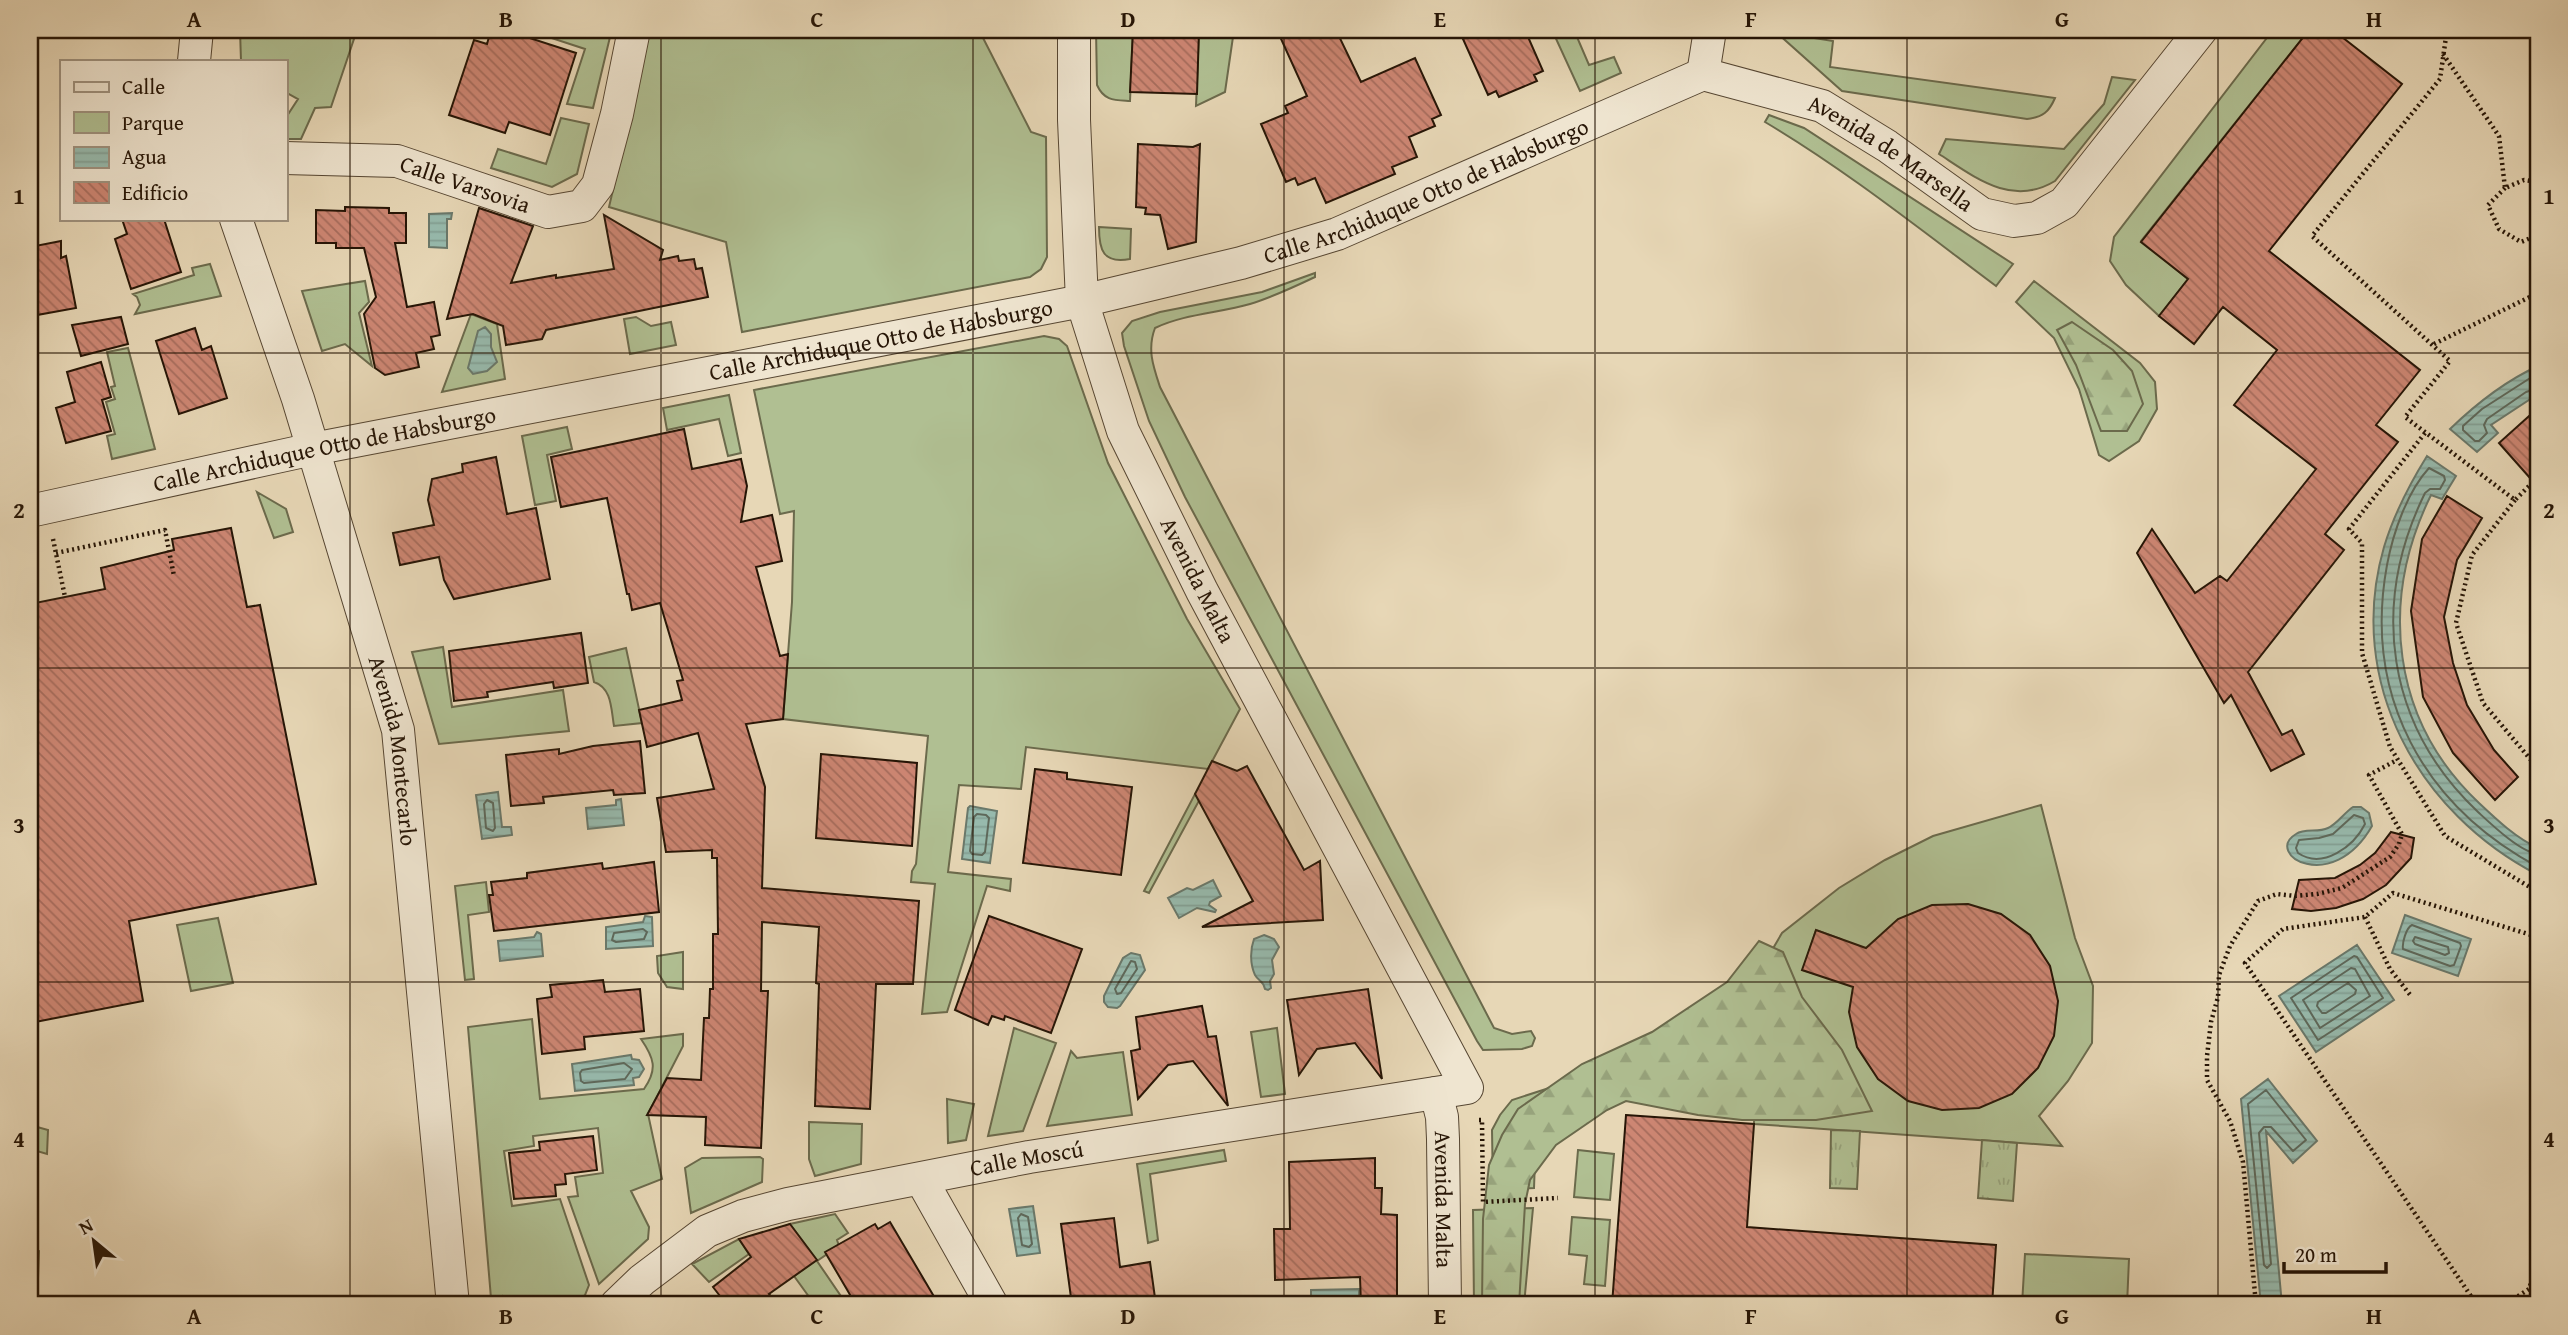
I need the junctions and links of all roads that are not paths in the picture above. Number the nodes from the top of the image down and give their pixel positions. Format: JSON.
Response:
{"nodes":[{"id":1,"x":197,"y":30,"type":"edge"},
{"id":2,"x":634,"y":30,"type":"edge"},
{"id":3,"x":1074,"y":30,"type":"edge"},
{"id":4,"x":1710,"y":30,"type":"edge"},
{"id":5,"x":2202,"y":30,"type":"edge"},
{"id":6,"x":194,"y":60,"type":"edge"},
{"id":7,"x":1703,"y":74,"type":"junction"},
{"id":8,"x":287,"y":159,"type":"edge"},
{"id":9,"x":236,"y":220,"type":"edge"},
{"id":10,"x":1082,"y":301,"type":"junction"},
{"id":11,"x":313,"y":449,"type":"junction"},
{"id":12,"x":30,"y":511,"type":"edge"},
{"id":13,"x":1467,"y":1088,"type":"joint"},
{"id":14,"x":1436,"y":1093,"type":"junction"},
{"id":15,"x":921,"y":1179,"type":"junction"},
{"id":16,"x":453,"y":1305,"type":"edge"},
{"id":17,"x":616,"y":1305,"type":"edge"},
{"id":18,"x":992,"y":1305,"type":"edge"},
{"id":19,"x":1445,"y":1305,"type":"edge"}],
"edges":[{"from":1,"to":6,"type":"street"},
{"from":2,"to":8,"type":"street","name":"Calle Varsovia"},
{"from":3,"to":10,"type":"street","name":"Avenida Malta"},
{"from":4,"to":7,"type":"street"},
{"from":5,"to":7,"type":"street","name":"Avenida de Marsella"},
{"from":7,"to":10,"type":"street","name":"Calle Archiduque Otto de Habsburgo"},
{"from":9,"to":11,"type":"street","name":"Avenida Montecarlo"},
{"from":10,"to":11,"type":"street","name":"Calle Archiduque Otto de Habsburgo"},
{"from":10,"to":13,"type":"street","name":"Avenida Malta"},
{"from":11,"to":12,"type":"street","name":"Calle Archiduque Otto de Habsburgo"},
{"from":11,"to":16,"type":"street","name":"Avenida Montecarlo"},
{"from":13,"to":14,"type":"street","name":"Calle Moscú"},
{"from":14,"to":15,"type":"street","name":"Calle Moscú"},
{"from":14,"to":19,"type":"street","name":"Avenida Malta"},
{"from":15,"to":17,"type":"street","name":"Calle Moscú"},
{"from":15,"to":18,"type":"street"}]}
